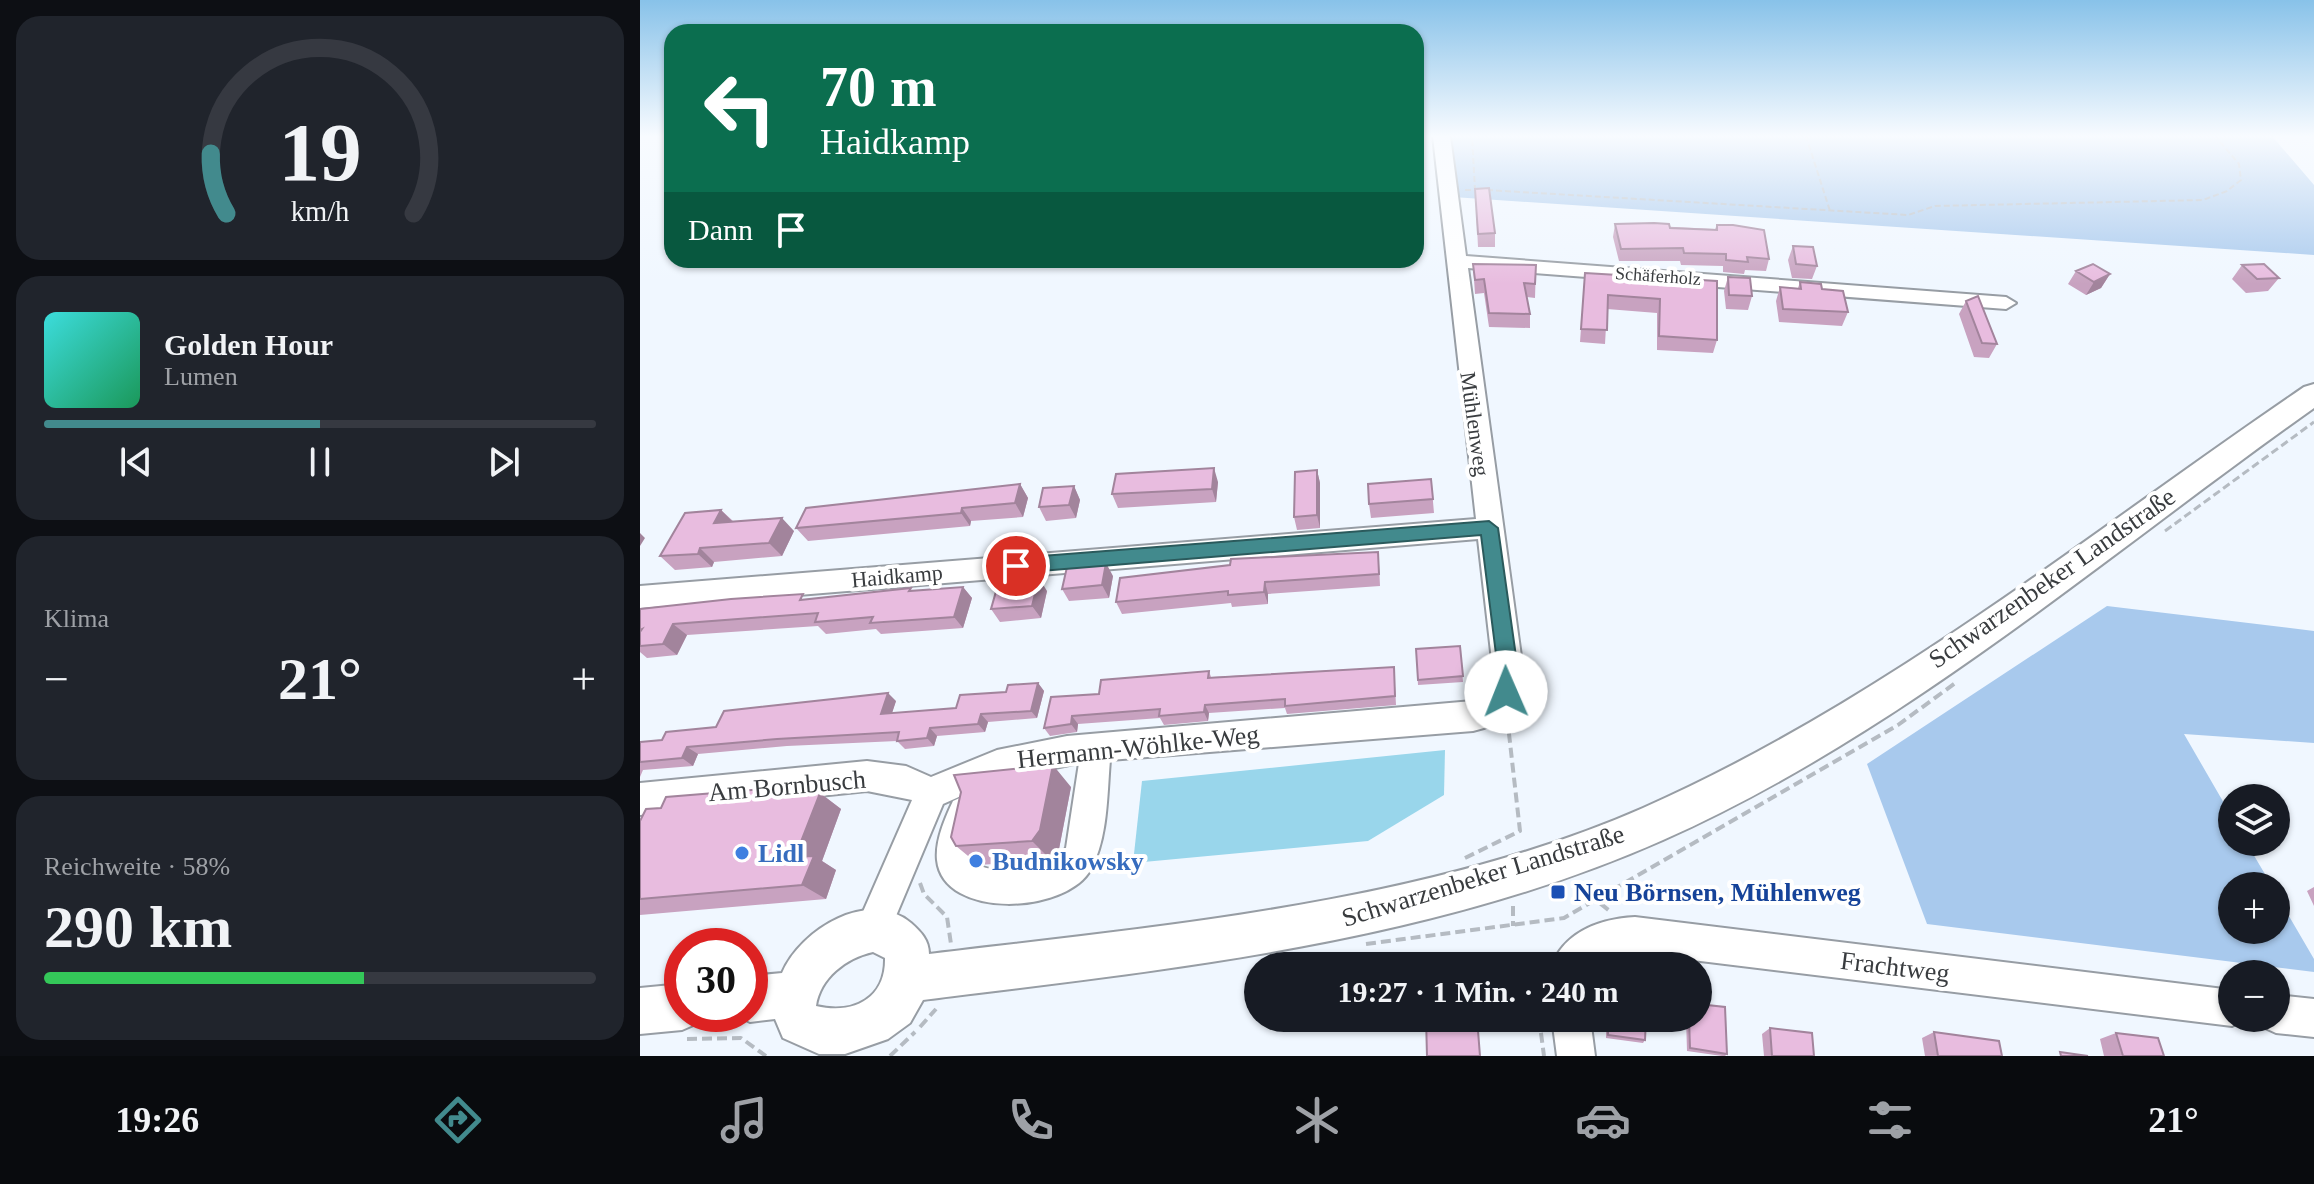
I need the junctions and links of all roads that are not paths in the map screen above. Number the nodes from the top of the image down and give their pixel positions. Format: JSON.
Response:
{"nodes":[{"id":1,"x":1445,"y":185,"type":"edge"},
{"id":2,"x":1454,"y":261,"type":"junction"},
{"id":3,"x":2006,"y":303,"type":"dead end"},
{"id":4,"x":2314,"y":394,"type":"edge"},
{"id":5,"x":1489,"y":528,"type":"junction"},
{"id":6,"x":640,"y":597,"type":"edge"},
{"id":7,"x":1498,"y":708,"type":"joint"},
{"id":8,"x":1096,"y":747,"type":"junction"},
{"id":9,"x":941,"y":788,"type":"junction"},
{"id":10,"x":640,"y":799,"type":"edge"},
{"id":11,"x":873,"y":930,"type":"junction"},
{"id":12,"x":1580,"y":952,"type":"edge"},
{"id":13,"x":909,"y":979,"type":"junction"},
{"id":14,"x":795,"y":994,"type":"junction"},
{"id":15,"x":768,"y":997,"type":"edge"},
{"id":16,"x":2218,"y":1006,"type":"edge"},
{"id":17,"x":640,"y":1011,"type":"edge"},
{"id":18,"x":2290,"y":1015,"type":"edge"},
{"id":19,"x":664,"y":1018,"type":"edge"},
{"id":20,"x":2314,"y":1018,"type":"edge"},
{"id":21,"x":1573,"y":1032,"type":"edge"},
{"id":22,"x":828,"y":1052,"type":"edge"},
{"id":23,"x":1576,"y":1056,"type":"edge"}],
"edges":[{"from":1,"to":2,"type":"street","name":"Mühlenweg"},
{"from":2,"to":3,"type":"street","name":"Schäferholz"},
{"from":2,"to":5,"type":"street","name":"Mühlenweg"},
{"from":4,"to":13,"type":"main road","name":"Schwarzenbeker Landstraße"},
{"from":5,"to":6,"type":"street","name":"Haidkamp"},
{"from":5,"to":7,"type":"street","name":"Mühlenweg"},
{"from":7,"to":8,"type":"street","name":"Hermann-Wöhlke-Weg"},
{"from":8,"to":9,"type":"street","name":"Hermann-Wöhlke-Weg"},
{"from":8,"to":9,"type":"street"},
{"from":9,"to":10,"type":"street","name":"Am Bornbusch"},
{"from":9,"to":11,"type":"street"},
{"from":11,"to":13,"type":"main road"},
{"from":11,"to":14,"type":"main road"},
{"from":12,"to":16,"type":"street","name":"Frachtweg"},
{"from":13,"to":22,"type":"main road"},
{"from":14,"to":15,"type":"main road"},
{"from":14,"to":22,"type":"main road"},
{"from":17,"to":19,"type":"main road"},
{"from":18,"to":20,"type":"street"},
{"from":21,"to":23,"type":"street"}]}
